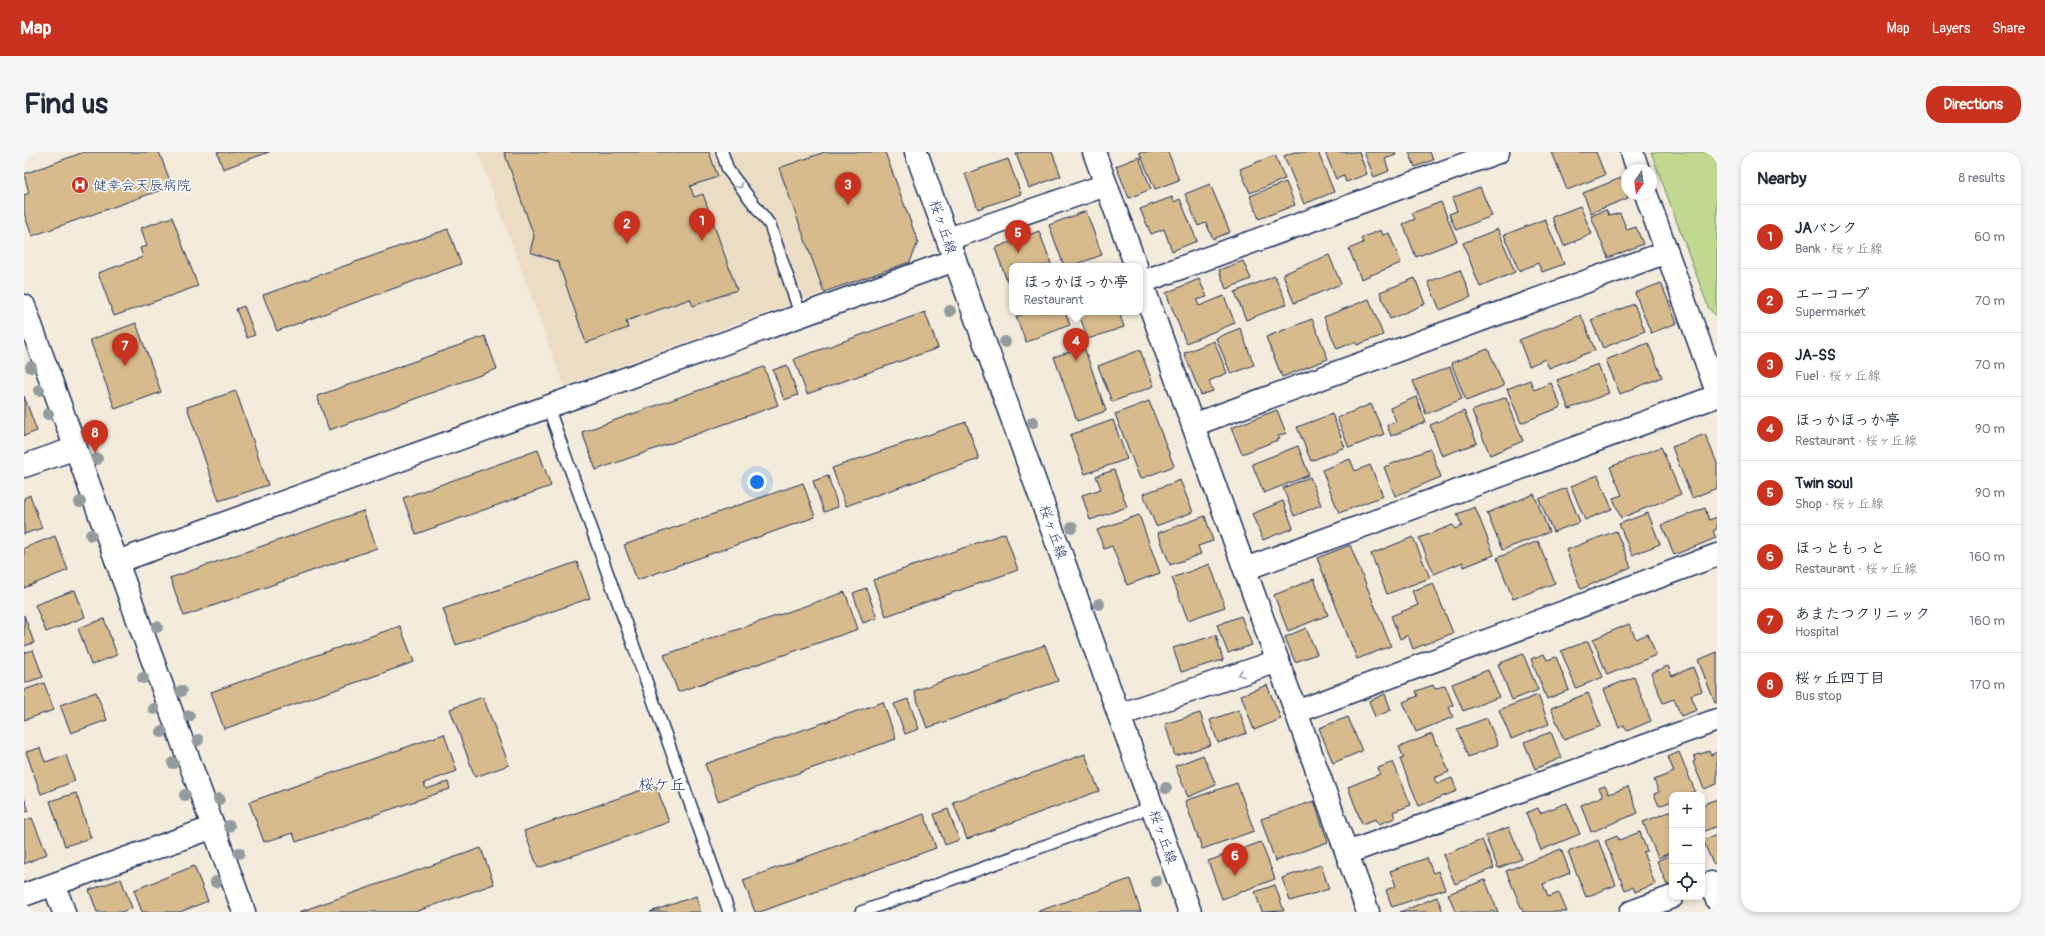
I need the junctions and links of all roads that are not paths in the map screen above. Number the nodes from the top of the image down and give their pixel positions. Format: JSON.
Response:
{"nodes":[{"id":1,"x":722,"y":152,"type":"edge"},
{"id":2,"x":916,"y":152,"type":"edge"},
{"id":3,"x":1094,"y":152,"type":"edge"},
{"id":4,"x":1498,"y":152,"type":"edge"},
{"id":5,"x":1632,"y":152,"type":"edge"},
{"id":6,"x":1636,"y":164,"type":"edge"},
{"id":7,"x":1106,"y":186,"type":"junction"},
{"id":8,"x":1648,"y":200,"type":"edge"},
{"id":9,"x":948,"y":239,"type":"junction"},
{"id":10,"x":1667,"y":252,"type":"junction"},
{"id":11,"x":955,"y":260,"type":"junction"},
{"id":12,"x":1135,"y":263,"type":"edge"},
{"id":13,"x":1143,"y":274,"type":"edge"},
{"id":14,"x":1143,"y":286,"type":"edge"},
{"id":15,"x":24,"y":306,"type":"edge"},
{"id":16,"x":801,"y":316,"type":"junction"},
{"id":17,"x":1709,"y":342,"type":"edge"},
{"id":18,"x":1717,"y":392,"type":"edge"},
{"id":19,"x":1717,"y":396,"type":"edge"},
{"id":20,"x":548,"y":407,"type":"junction"},
{"id":21,"x":1193,"y":425,"type":"junction"},
{"id":22,"x":76,"y":448,"type":"junction"},
{"id":23,"x":24,"y":466,"type":"edge"},
{"id":24,"x":1717,"y":555,"type":"edge"},
{"id":25,"x":117,"y":562,"type":"junction"},
{"id":26,"x":1245,"y":570,"type":"junction"},
{"id":27,"x":1278,"y":661,"type":"junction"},
{"id":28,"x":1296,"y":712,"type":"junction"},
{"id":29,"x":1119,"y":715,"type":"junction"},
{"id":30,"x":1717,"y":720,"type":"edge"},
{"id":31,"x":1152,"y":807,"type":"junction"},
{"id":32,"x":214,"y":827,"type":"junction"},
{"id":33,"x":1347,"y":853,"type":"junction"},
{"id":34,"x":54,"y":885,"type":"junction"},
{"id":35,"x":24,"y":895,"type":"edge"},
{"id":36,"x":1669,"y":898,"type":"edge"},
{"id":37,"x":64,"y":912,"type":"edge"},
{"id":38,"x":244,"y":912,"type":"edge"},
{"id":39,"x":729,"y":912,"type":"edge"},
{"id":40,"x":861,"y":912,"type":"edge"},
{"id":41,"x":1190,"y":912,"type":"edge"},
{"id":42,"x":1368,"y":912,"type":"edge"},
{"id":43,"x":1631,"y":912,"type":"edge"}],
"edges":[{"from":1,"to":16,"type":"lane","one_way":true},
{"from":2,"to":9,"type":"street","name":"桜ヶ丘線"},
{"from":3,"to":7,"type":"street"},
{"from":4,"to":13,"type":"street"},
{"from":5,"to":6,"type":"street"},
{"from":7,"to":9,"type":"street"},
{"from":7,"to":12,"type":"street"},
{"from":8,"to":10,"type":"street"},
{"from":9,"to":11,"type":"street","name":"桜ヶ丘線"},
{"from":10,"to":17,"type":"street"},
{"from":10,"to":21,"type":"street"},
{"from":11,"to":16,"type":"street"},
{"from":11,"to":29,"type":"street","name":"桜ヶ丘線"},
{"from":14,"to":21,"type":"street"},
{"from":15,"to":22,"type":"street"},
{"from":16,"to":20,"type":"street"},
{"from":17,"to":18,"type":"street"},
{"from":19,"to":26,"type":"street"},
{"from":20,"to":25,"type":"street"},
{"from":20,"to":39,"type":"lane"},
{"from":21,"to":26,"type":"street"},
{"from":22,"to":23,"type":"street"},
{"from":22,"to":25,"type":"street"},
{"from":24,"to":28,"type":"street"},
{"from":25,"to":32,"type":"street"},
{"from":26,"to":27,"type":"street"},
{"from":27,"to":28,"type":"street"},
{"from":27,"to":29,"type":"street","one_way":true},
{"from":28,"to":33,"type":"street"},
{"from":29,"to":31,"type":"street","name":"桜ヶ丘線"},
{"from":30,"to":33,"type":"street"},
{"from":31,"to":40,"type":"lane"},
{"from":31,"to":41,"type":"street","name":"桜ヶ丘線"},
{"from":32,"to":34,"type":"street"},
{"from":32,"to":38,"type":"street"},
{"from":33,"to":42,"type":"street"},
{"from":34,"to":35,"type":"street"},
{"from":34,"to":37,"type":"street"},
{"from":36,"to":43,"type":"street"}]}
